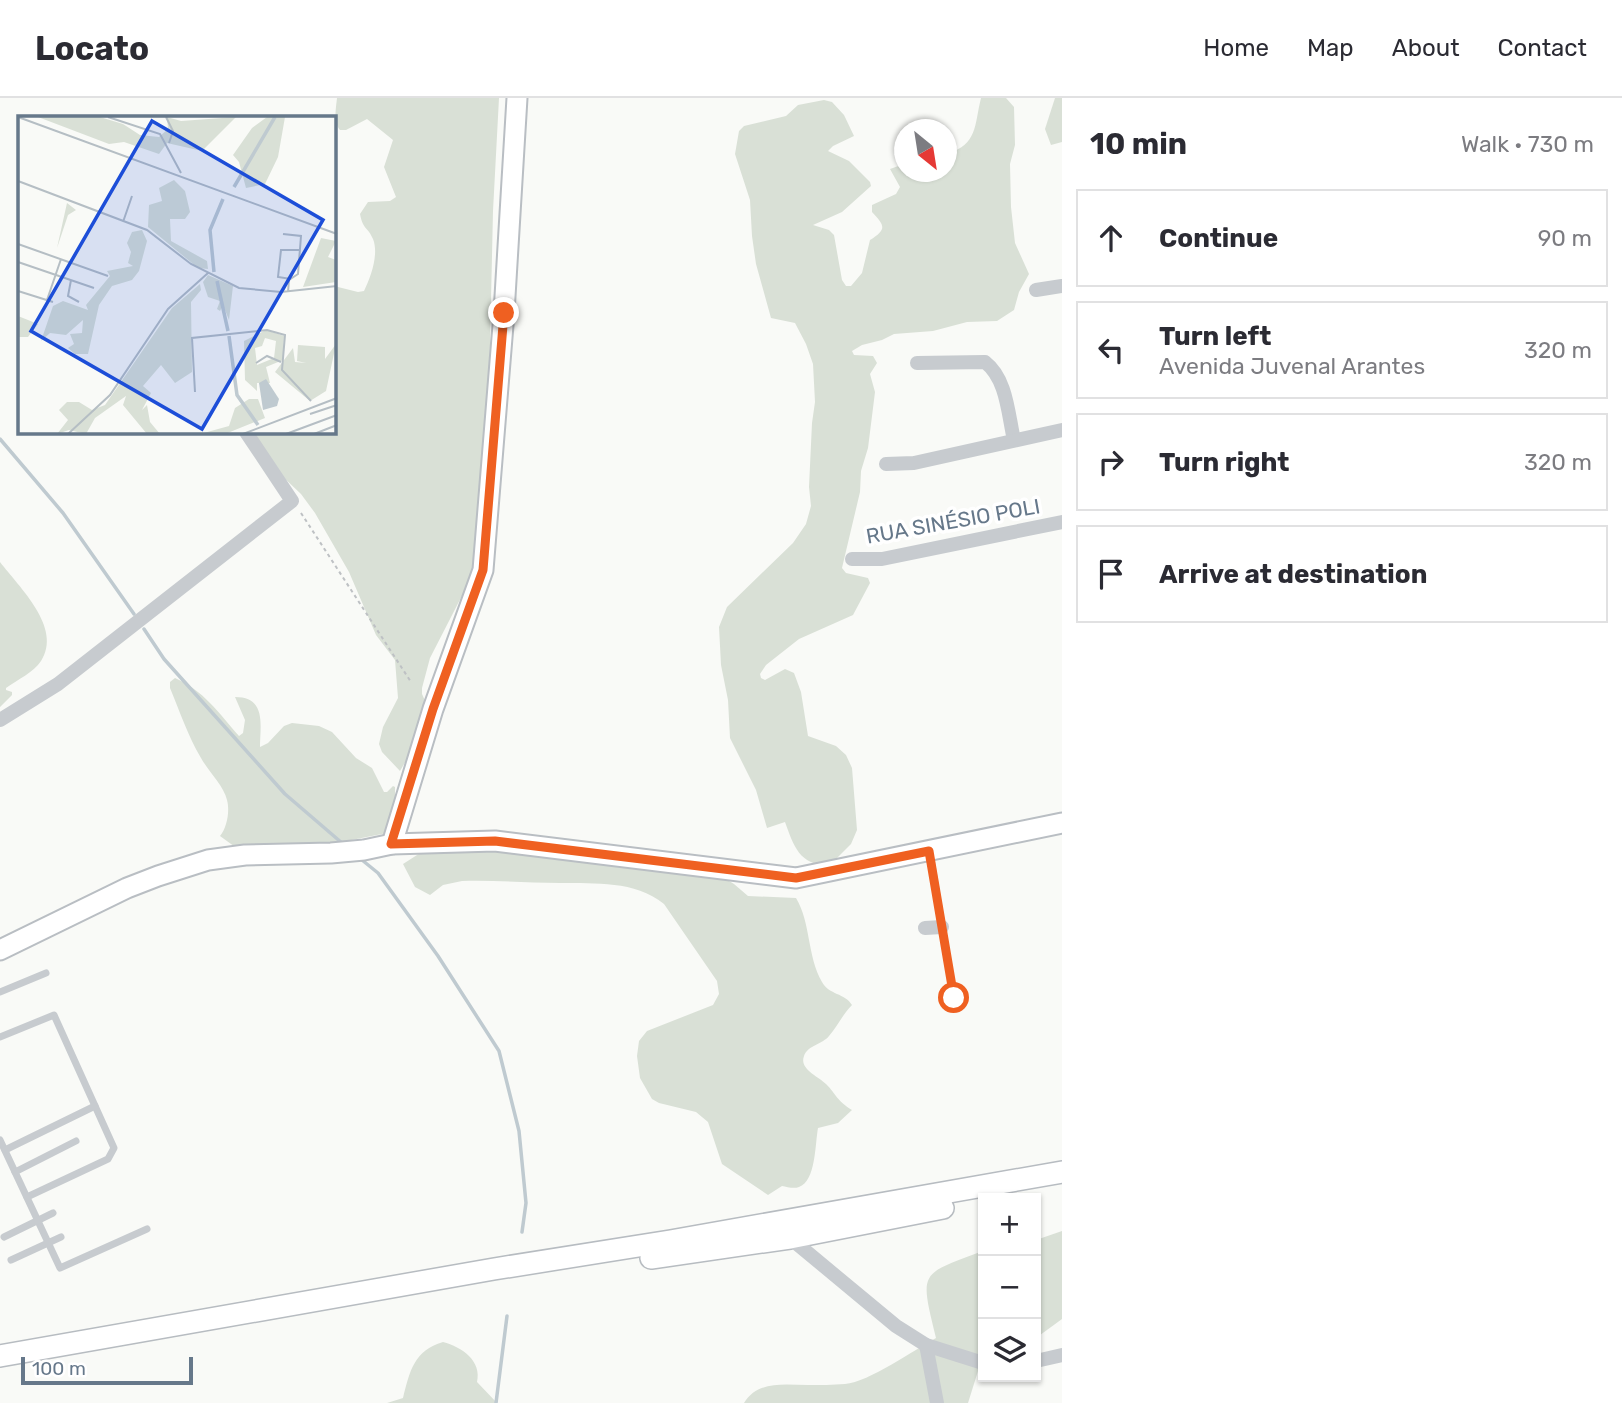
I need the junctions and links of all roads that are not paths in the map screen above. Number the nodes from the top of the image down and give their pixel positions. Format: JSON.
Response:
{"nodes":[{"id":1,"x":517,"y":98,"type":"edge"},
{"id":2,"x":1062,"y":286,"type":"edge"},
{"id":3,"x":1036,"y":290,"type":"dead end"},
{"id":4,"x":917,"y":363,"type":"dead end"},
{"id":5,"x":1062,"y":430,"type":"edge"},
{"id":6,"x":247,"y":434,"type":"edge"},
{"id":7,"x":1014,"y":440,"type":"junction"},
{"id":8,"x":886,"y":464,"type":"dead end"},
{"id":9,"x":1062,"y":522,"type":"edge"},
{"id":10,"x":852,"y":559,"type":"dead end"},
{"id":11,"x":0,"y":720,"type":"edge"},
{"id":12,"x":1062,"y":823,"type":"edge"},
{"id":13,"x":391,"y":844,"type":"junction"},
{"id":14,"x":929,"y":851,"type":"junction"},
{"id":15,"x":942,"y":927,"type":"junction"},
{"id":16,"x":925,"y":928,"type":"dead end"},
{"id":17,"x":0,"y":950,"type":"edge"},
{"id":18,"x":46,"y":973,"type":"dead end"},
{"id":19,"x":0,"y":992,"type":"edge"},
{"id":20,"x":954,"y":998,"type":"dead end"},
{"id":21,"x":0,"y":1037,"type":"edge"},
{"id":22,"x":95,"y":1106,"type":"junction"},
{"id":23,"x":76,"y":1141,"type":"dead end"},
{"id":24,"x":1,"y":1144,"type":"edge"},
{"id":25,"x":15,"y":1172,"type":"junction"},
{"id":26,"x":1062,"y":1172,"type":"edge"},
{"id":27,"x":1062,"y":1185,"type":"edge"},
{"id":28,"x":1020,"y":1193,"type":"edge"},
{"id":29,"x":26,"y":1197,"type":"junction"},
{"id":30,"x":978,"y":1201,"type":"edge"},
{"id":31,"x":53,"y":1213,"type":"dead end"},
{"id":32,"x":37,"y":1221,"type":"junction"},
{"id":33,"x":147,"y":1229,"type":"dead end"},
{"id":34,"x":4,"y":1237,"type":"dead end"},
{"id":35,"x":61,"y":1237,"type":"dead end"},
{"id":36,"x":790,"y":1238,"type":"junction"},
{"id":37,"x":48,"y":1243,"type":"junction"},
{"id":38,"x":11,"y":1260,"type":"dead end"},
{"id":39,"x":926,"y":1345,"type":"junction"},
{"id":40,"x":1062,"y":1355,"type":"edge"},
{"id":41,"x":0,"y":1356,"type":"edge"},
{"id":42,"x":1041,"y":1360,"type":"edge"},
{"id":43,"x":978,"y":1361,"type":"edge"},
{"id":44,"x":0,"y":1368,"type":"edge"},
{"id":45,"x":937,"y":1403,"type":"edge"}],
"edges":[{"from":1,"to":13,"type":"street"},
{"from":2,"to":3,"type":"street"},
{"from":4,"to":7,"type":"street"},
{"from":5,"to":7,"type":"street"},
{"from":6,"to":11,"type":"street"},
{"from":7,"to":8,"type":"street"},
{"from":9,"to":10,"type":"street","name":"RUA SINÉSIO POLI"},
{"from":12,"to":14,"type":"street"},
{"from":13,"to":14,"type":"street"},
{"from":13,"to":17,"type":"street"},
{"from":14,"to":15,"type":"lane"},
{"from":15,"to":16,"type":"street"},
{"from":15,"to":20,"type":"lane"},
{"from":18,"to":19,"type":"lane"},
{"from":21,"to":22,"type":"lane"},
{"from":22,"to":24,"type":"lane"},
{"from":22,"to":29,"type":"lane"},
{"from":23,"to":25,"type":"lane"},
{"from":24,"to":25,"type":"lane"},
{"from":25,"to":29,"type":"lane"},
{"from":26,"to":41,"type":"main road"},
{"from":27,"to":28,"type":"main road"},
{"from":29,"to":32,"type":"lane"},
{"from":30,"to":36,"type":"main road"},
{"from":31,"to":32,"type":"lane"},
{"from":32,"to":34,"type":"lane"},
{"from":32,"to":37,"type":"lane"},
{"from":33,"to":37,"type":"lane"},
{"from":35,"to":37,"type":"lane"},
{"from":36,"to":39,"type":"street"},
{"from":36,"to":44,"type":"main road"},
{"from":37,"to":38,"type":"lane"},
{"from":39,"to":43,"type":"street"},
{"from":39,"to":45,"type":"street"},
{"from":40,"to":42,"type":"street"}]}
